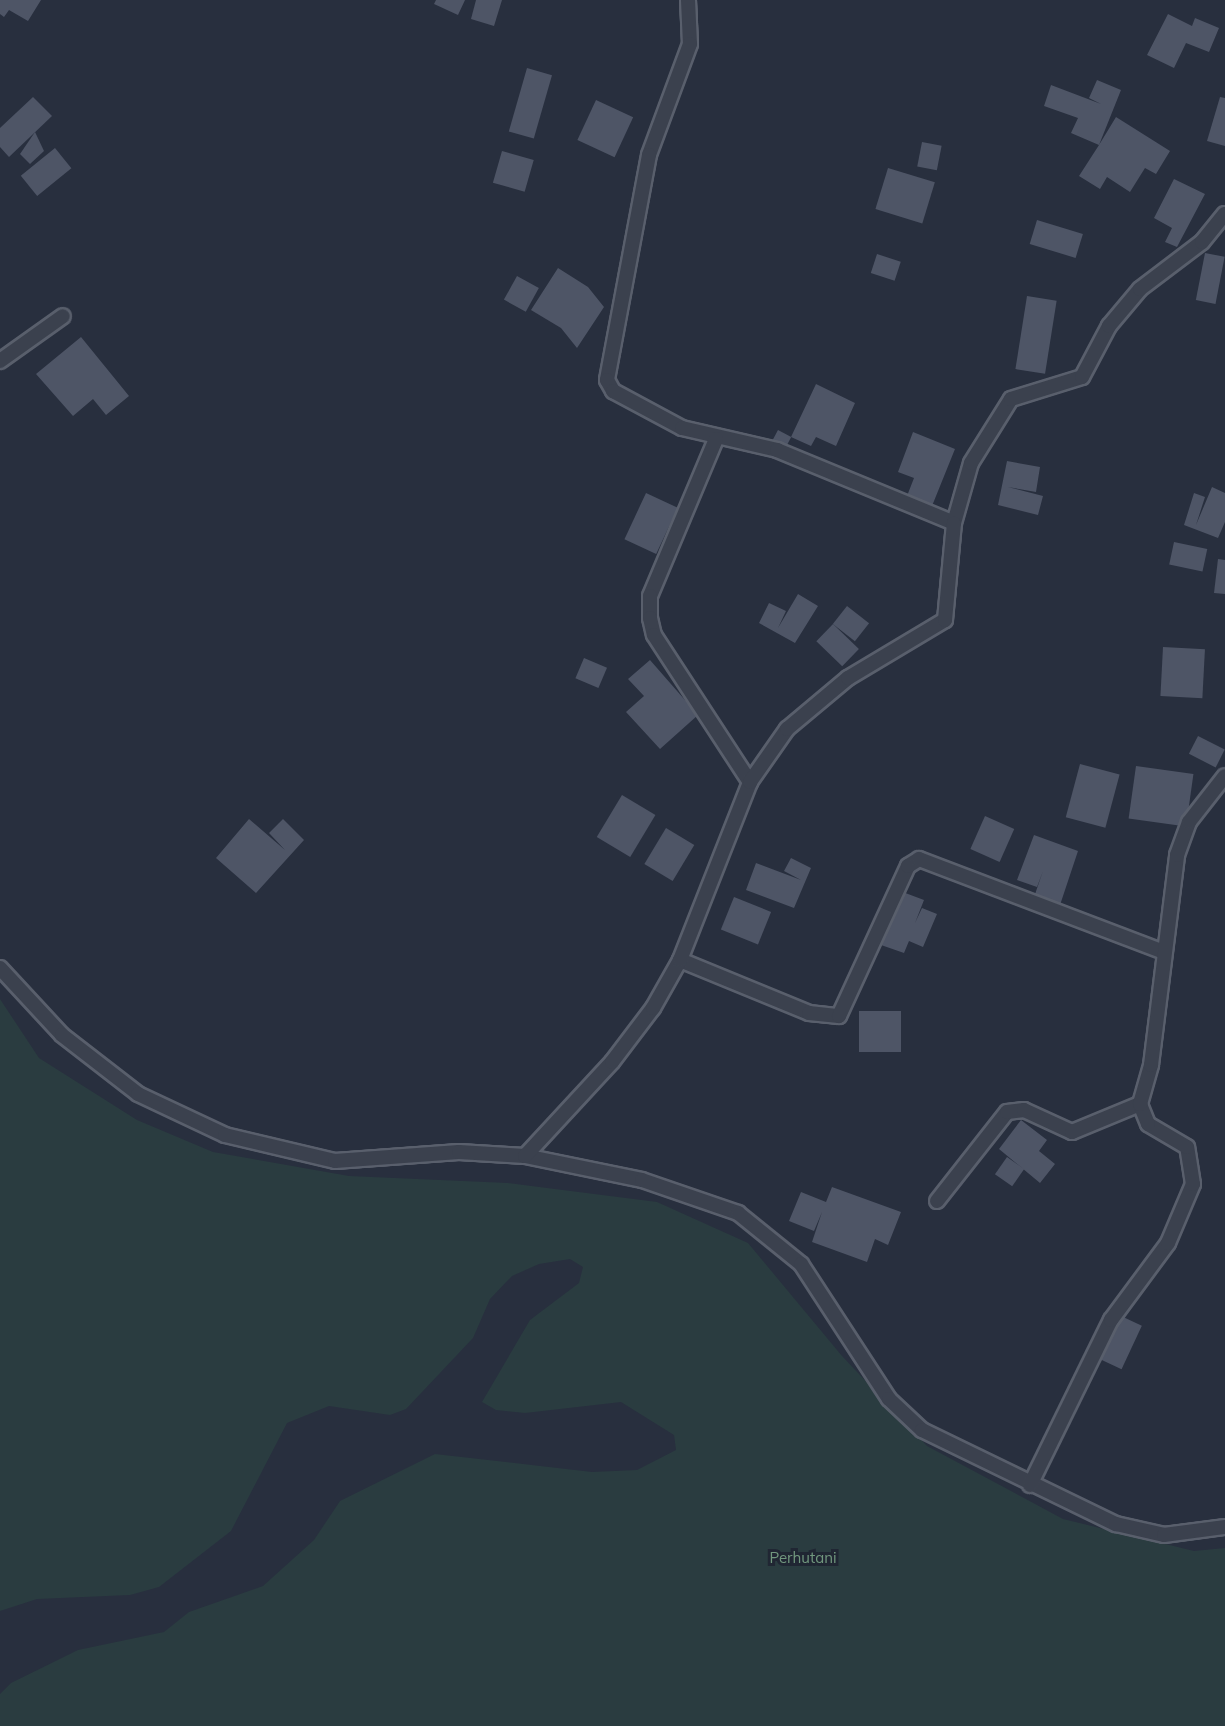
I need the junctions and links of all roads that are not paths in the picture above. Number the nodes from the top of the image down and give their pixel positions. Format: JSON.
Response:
{"nodes":[{"id":1,"x":688,"y":0,"type":"edge"},
{"id":2,"x":1225,"y":214,"type":"edge"},
{"id":3,"x":63,"y":316,"type":"dead end"},
{"id":4,"x":0,"y":361,"type":"edge"},
{"id":5,"x":717,"y":439,"type":"junction"},
{"id":6,"x":954,"y":524,"type":"junction"},
{"id":7,"x":1225,"y":776,"type":"edge"},
{"id":8,"x":750,"y":782,"type":"junction"},
{"id":9,"x":1164,"y":952,"type":"junction"},
{"id":10,"x":680,"y":960,"type":"junction"},
{"id":11,"x":0,"y":968,"type":"edge"},
{"id":12,"x":1140,"y":1104,"type":"junction"},
{"id":13,"x":525,"y":1156,"type":"junction"},
{"id":14,"x":937,"y":1201,"type":"dead end"},
{"id":15,"x":1030,"y":1485,"type":"junction"},
{"id":16,"x":1225,"y":1527,"type":"edge"}],
"edges":[{"from":1,"to":5,"type":"street"},
{"from":2,"to":6,"type":"street"},
{"from":3,"to":4,"type":"street"},
{"from":5,"to":6,"type":"street"},
{"from":5,"to":8,"type":"street"},
{"from":6,"to":8,"type":"street"},
{"from":7,"to":9,"type":"street"},
{"from":8,"to":10,"type":"street"},
{"from":9,"to":10,"type":"street"},
{"from":9,"to":12,"type":"street"},
{"from":10,"to":13,"type":"street"},
{"from":11,"to":13,"type":"street"},
{"from":12,"to":14,"type":"street"},
{"from":12,"to":15,"type":"street"},
{"from":13,"to":15,"type":"street"},
{"from":15,"to":16,"type":"street"}]}
